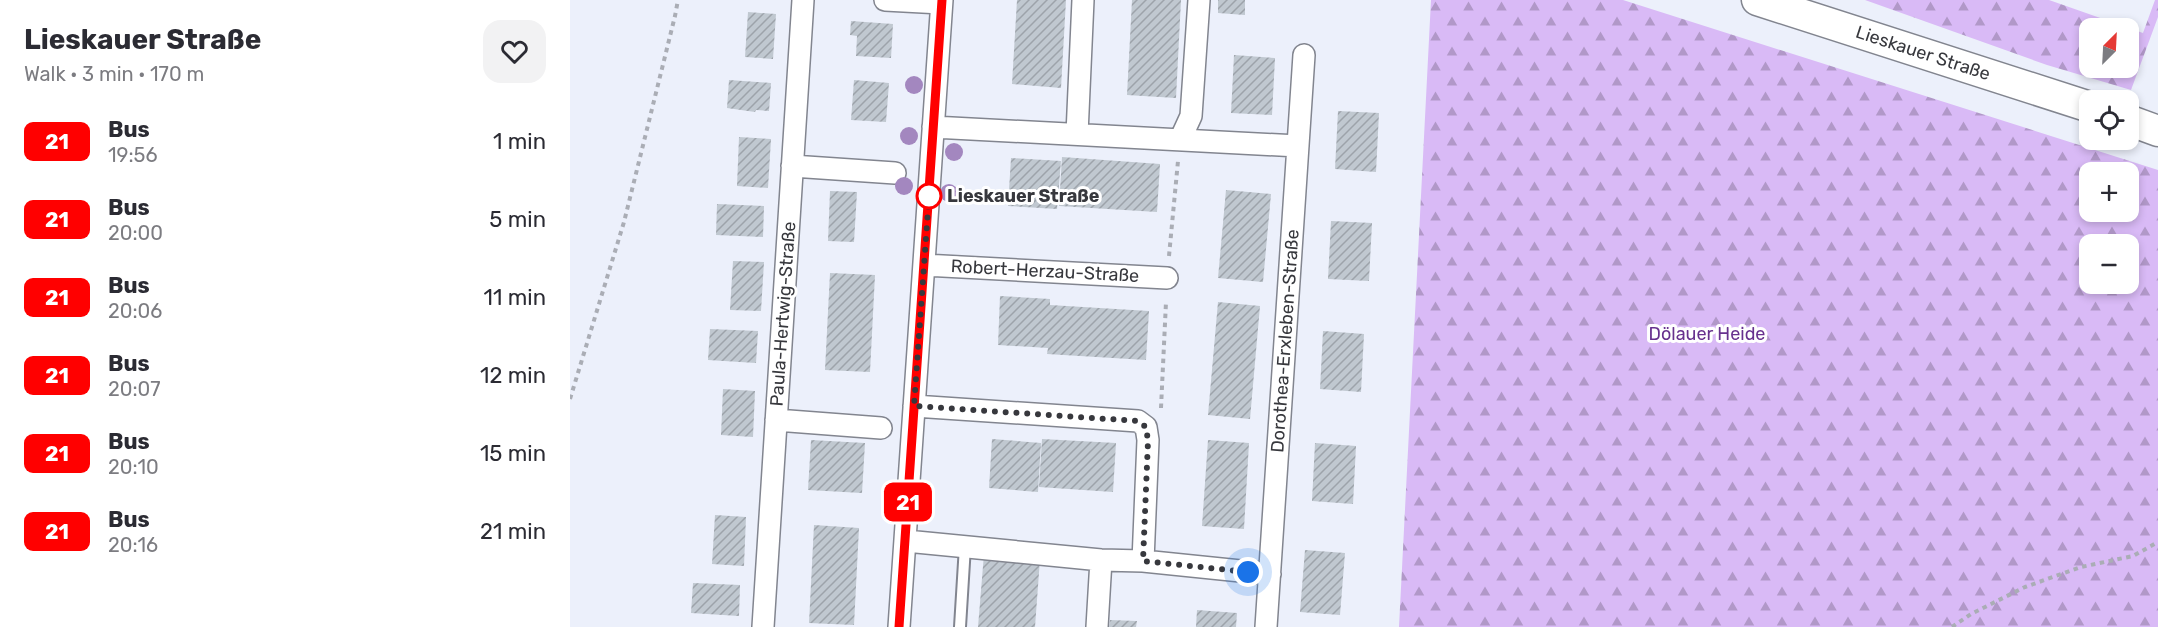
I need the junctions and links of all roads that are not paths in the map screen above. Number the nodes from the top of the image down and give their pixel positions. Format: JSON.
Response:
{"nodes":[{"id":1,"x":803,"y":0,"type":"edge"},
{"id":2,"x":885,"y":0,"type":"edge"},
{"id":3,"x":1083,"y":0,"type":"edge"},
{"id":4,"x":1199,"y":0,"type":"edge"},
{"id":5,"x":1757,"y":0,"type":"edge"},
{"id":6,"x":941,"y":2,"type":"edge"},
{"id":7,"x":1304,"y":55,"type":"dead end"},
{"id":8,"x":2079,"y":103,"type":"edge"},
{"id":9,"x":2139,"y":124,"type":"edge"},
{"id":10,"x":933,"y":127,"type":"junction"},
{"id":11,"x":2158,"y":131,"type":"edge"},
{"id":12,"x":1077,"y":134,"type":"junction"},
{"id":13,"x":1180,"y":140,"type":"junction"},
{"id":14,"x":1298,"y":146,"type":"junction"},
{"id":15,"x":792,"y":166,"type":"junction"},
{"id":16,"x":895,"y":172,"type":"dead end"},
{"id":17,"x":924,"y":264,"type":"junction"},
{"id":18,"x":1167,"y":278,"type":"dead end"},
{"id":19,"x":914,"y":406,"type":"junction"},
{"id":20,"x":776,"y":420,"type":"junction"},
{"id":21,"x":881,"y":428,"type":"dead end"},
{"id":22,"x":906,"y":541,"type":"junction"},
{"id":23,"x":965,"y":546,"type":"junction"},
{"id":24,"x":1101,"y":560,"type":"junction"},
{"id":25,"x":1143,"y":561,"type":"junction"},
{"id":26,"x":1269,"y":574,"type":"junction"},
{"id":27,"x":763,"y":627,"type":"edge"},
{"id":28,"x":899,"y":627,"type":"edge"},
{"id":29,"x":960,"y":627,"type":"edge"},
{"id":30,"x":1097,"y":627,"type":"edge"},
{"id":31,"x":1266,"y":627,"type":"edge"}],
"edges":[{"from":1,"to":15,"type":"street","name":"Paula-Hertwig-Straße"},
{"from":2,"to":6,"type":"street"},
{"from":3,"to":12,"type":"street"},
{"from":4,"to":13,"type":"street"},
{"from":5,"to":8,"type":"street","name":"Lieskauer Straße"},
{"from":6,"to":10,"type":"street"},
{"from":7,"to":14,"type":"street","name":"Dorothea-Erxleben-Straße"},
{"from":9,"to":11,"type":"street"},
{"from":10,"to":12,"type":"street"},
{"from":10,"to":17,"type":"street"},
{"from":12,"to":13,"type":"street"},
{"from":13,"to":14,"type":"street"},
{"from":14,"to":26,"type":"street","name":"Dorothea-Erxleben-Straße"},
{"from":15,"to":16,"type":"street"},
{"from":15,"to":20,"type":"street","name":"Paula-Hertwig-Straße"},
{"from":17,"to":18,"type":"street","name":"Robert-Herzau-Straße"},
{"from":17,"to":19,"type":"street"},
{"from":19,"to":22,"type":"street"},
{"from":19,"to":25,"type":"street"},
{"from":20,"to":21,"type":"street"},
{"from":20,"to":27,"type":"street","name":"Paula-Hertwig-Straße"},
{"from":22,"to":23,"type":"street"},
{"from":22,"to":28,"type":"street"},
{"from":23,"to":24,"type":"street"},
{"from":23,"to":29,"type":"lane"},
{"from":24,"to":25,"type":"street"},
{"from":24,"to":30,"type":"street"},
{"from":25,"to":26,"type":"street"},
{"from":26,"to":31,"type":"street","name":"Dorothea-Erxleben-Straße"}]}
